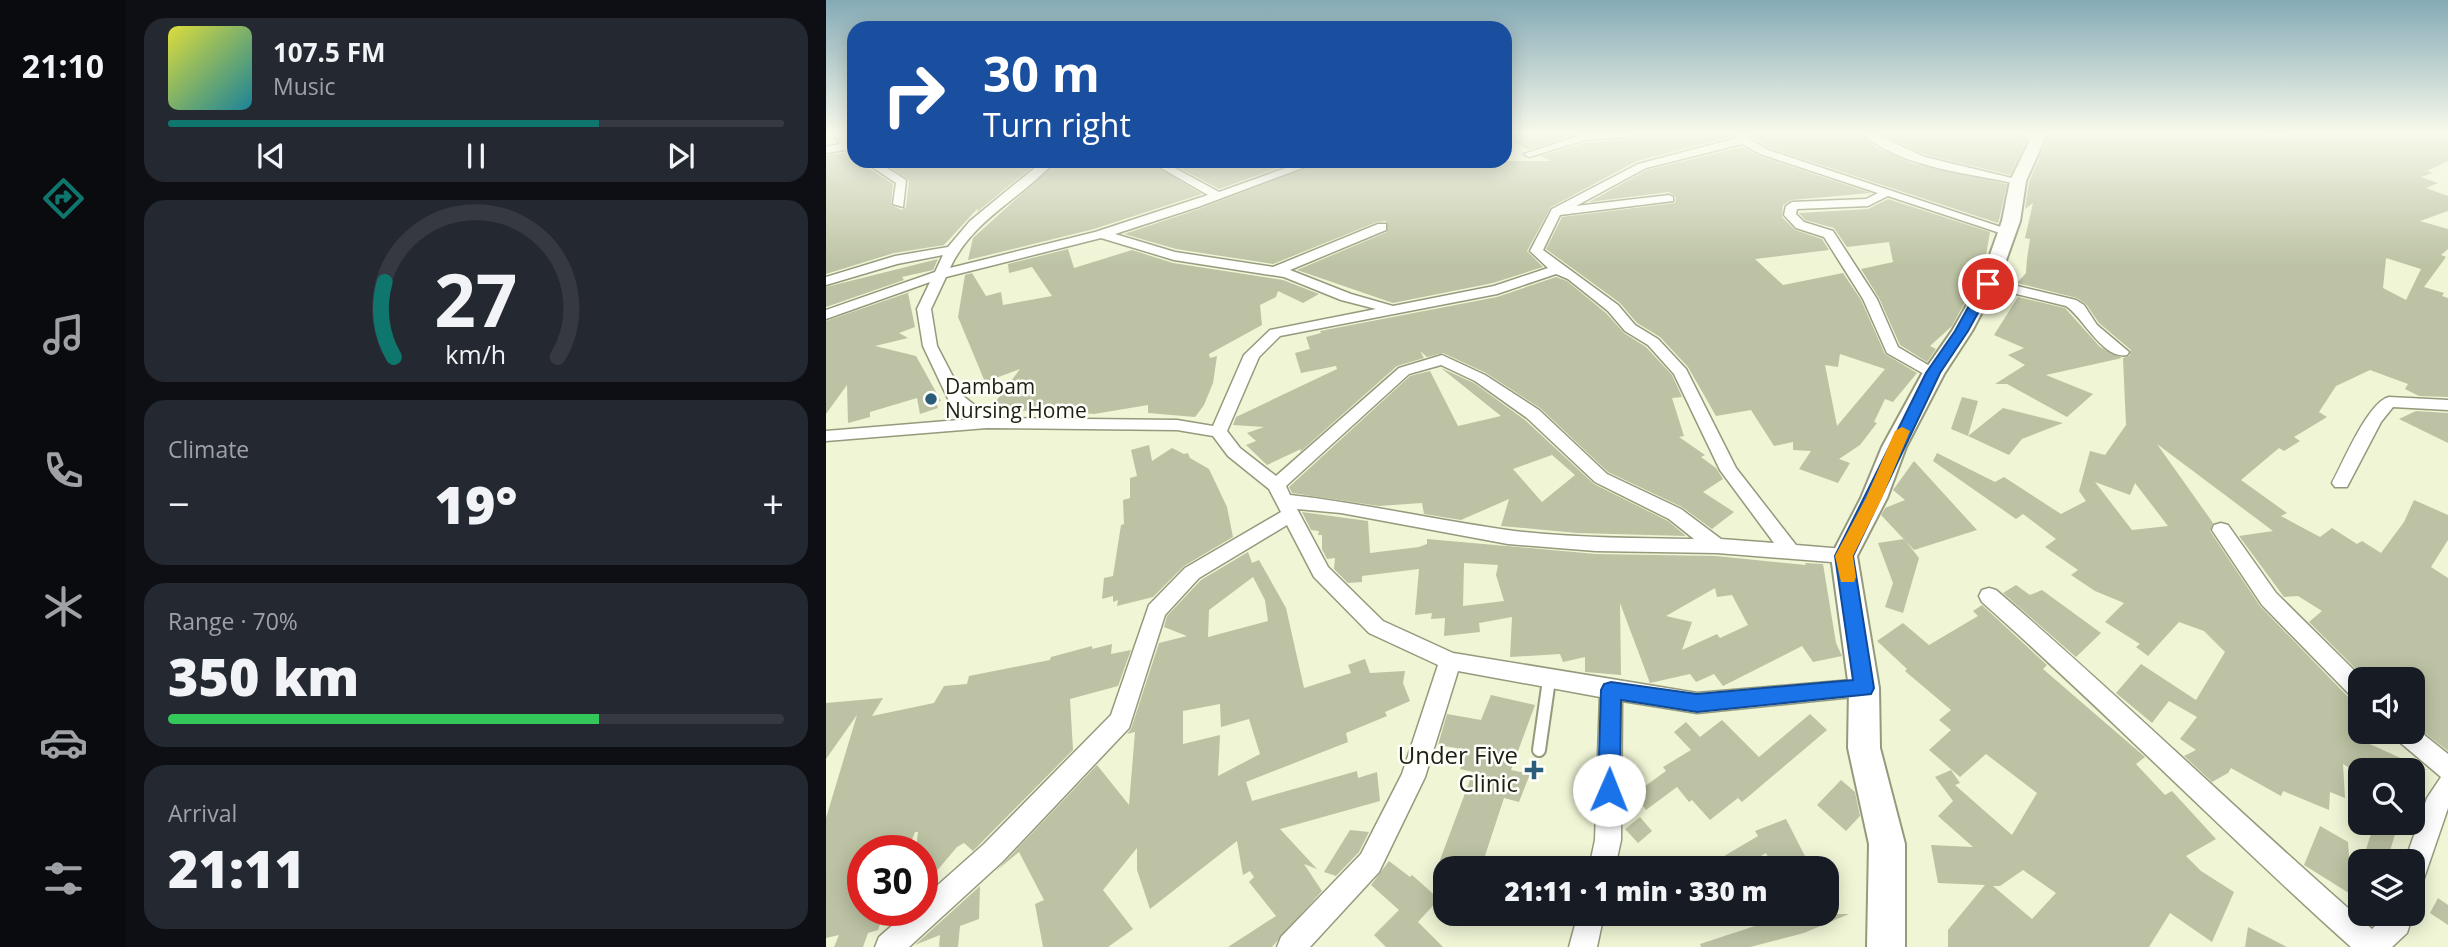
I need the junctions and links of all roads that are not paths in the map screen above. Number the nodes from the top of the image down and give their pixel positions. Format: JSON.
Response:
{"nodes":[{"id":1,"x":896,"y":178,"type":"edge"},
{"id":2,"x":1029,"y":178,"type":"edge"},
{"id":3,"x":1185,"y":178,"type":"edge"},
{"id":4,"x":1265,"y":178,"type":"edge"},
{"id":5,"x":1619,"y":178,"type":"edge"},
{"id":6,"x":1848,"y":178,"type":"edge"},
{"id":7,"x":2006,"y":178,"type":"edge"},
{"id":8,"x":2018,"y":181,"type":"joint"},
{"id":9,"x":1885,"y":192,"type":"junction"},
{"id":10,"x":1216,"y":195,"type":"junction"},
{"id":11,"x":1669,"y":199,"type":"dead end"},
{"id":12,"x":899,"y":204,"type":"dead end"},
{"id":13,"x":1556,"y":212,"type":"junction"},
{"id":14,"x":1382,"y":227,"type":"dead end"},
{"id":15,"x":2007,"y":231,"type":"junction"},
{"id":16,"x":1100,"y":234,"type":"junction"},
{"id":17,"x":952,"y":250,"type":"junction"},
{"id":18,"x":1557,"y":269,"type":"junction"},
{"id":19,"x":940,"y":272,"type":"junction"},
{"id":20,"x":1272,"y":272,"type":"junction"},
{"id":21,"x":829,"y":282,"type":"edge"},
{"id":22,"x":1988,"y":284,"type":"junction"},
{"id":23,"x":1390,"y":309,"type":"junction"},
{"id":24,"x":826,"y":315,"type":"edge"},
{"id":25,"x":2122,"y":352,"type":"dead end"},
{"id":26,"x":1933,"y":373,"type":"junction"},
{"id":27,"x":2448,"y":405,"type":"edge"},
{"id":28,"x":987,"y":423,"type":"junction"},
{"id":29,"x":1218,"y":432,"type":"junction"},
{"id":30,"x":826,"y":436,"type":"edge"},
{"id":31,"x":2341,"y":483,"type":"dead end"},
{"id":32,"x":1283,"y":500,"type":"junction"},
{"id":33,"x":2221,"y":530,"type":"dead end"},
{"id":34,"x":1717,"y":546,"type":"junction"},
{"id":35,"x":1791,"y":552,"type":"junction"},
{"id":36,"x":1844,"y":556,"type":"junction"},
{"id":37,"x":1989,"y":596,"type":"dead end"},
{"id":38,"x":1450,"y":661,"type":"junction"},
{"id":39,"x":2348,"y":678,"type":"edge"},
{"id":40,"x":1549,"y":680,"type":"junction"},
{"id":41,"x":1864,"y":688,"type":"junction"},
{"id":42,"x":1611,"y":690,"type":"junction"},
{"id":43,"x":2418,"y":744,"type":"edge"},
{"id":44,"x":1539,"y":750,"type":"dead end"},
{"id":45,"x":2448,"y":769,"type":"edge"},
{"id":46,"x":2448,"y":786,"type":"edge"},
{"id":47,"x":2422,"y":849,"type":"edge"},
{"id":48,"x":1605,"y":856,"type":"edge"},
{"id":49,"x":1588,"y":926,"type":"edge"},
{"id":50,"x":2394,"y":926,"type":"edge"},
{"id":51,"x":889,"y":947,"type":"edge"},
{"id":52,"x":1291,"y":947,"type":"edge"},
{"id":53,"x":1583,"y":947,"type":"edge"},
{"id":54,"x":1886,"y":947,"type":"edge"},
{"id":55,"x":2372,"y":947,"type":"edge"}],
"edges":[{"from":1,"to":12,"type":"street"},
{"from":2,"to":17,"type":"street"},
{"from":3,"to":10,"type":"street"},
{"from":4,"to":10,"type":"street"},
{"from":5,"to":13,"type":"street"},
{"from":6,"to":9,"type":"street"},
{"from":7,"to":8,"type":"street"},
{"from":8,"to":15,"type":"street"},
{"from":9,"to":15,"type":"street"},
{"from":9,"to":26,"type":"street"},
{"from":10,"to":16,"type":"street"},
{"from":11,"to":13,"type":"street"},
{"from":13,"to":18,"type":"street"},
{"from":14,"to":20,"type":"street"},
{"from":15,"to":22,"type":"street"},
{"from":16,"to":19,"type":"street"},
{"from":16,"to":20,"type":"street"},
{"from":17,"to":19,"type":"street"},
{"from":17,"to":21,"type":"street"},
{"from":18,"to":23,"type":"street"},
{"from":18,"to":35,"type":"street"},
{"from":19,"to":24,"type":"street"},
{"from":19,"to":28,"type":"street"},
{"from":20,"to":23,"type":"street"},
{"from":22,"to":25,"type":"street"},
{"from":22,"to":26,"type":"street"},
{"from":23,"to":29,"type":"street"},
{"from":26,"to":36,"type":"street"},
{"from":27,"to":31,"type":"street"},
{"from":28,"to":29,"type":"street"},
{"from":28,"to":30,"type":"street"},
{"from":29,"to":32,"type":"street"},
{"from":32,"to":34,"type":"street"},
{"from":32,"to":34,"type":"street"},
{"from":32,"to":38,"type":"street"},
{"from":32,"to":51,"type":"street"},
{"from":33,"to":39,"type":"street"},
{"from":34,"to":35,"type":"street"},
{"from":35,"to":36,"type":"street"},
{"from":36,"to":41,"type":"street"},
{"from":37,"to":55,"type":"street"},
{"from":38,"to":40,"type":"street"},
{"from":38,"to":52,"type":"street"},
{"from":40,"to":42,"type":"street"},
{"from":40,"to":44,"type":"lane"},
{"from":41,"to":42,"type":"street"},
{"from":41,"to":54,"type":"street"},
{"from":42,"to":48,"type":"street"},
{"from":43,"to":45,"type":"street"},
{"from":46,"to":47,"type":"street"},
{"from":49,"to":53,"type":"street"},
{"from":50,"to":55,"type":"street"}]}
